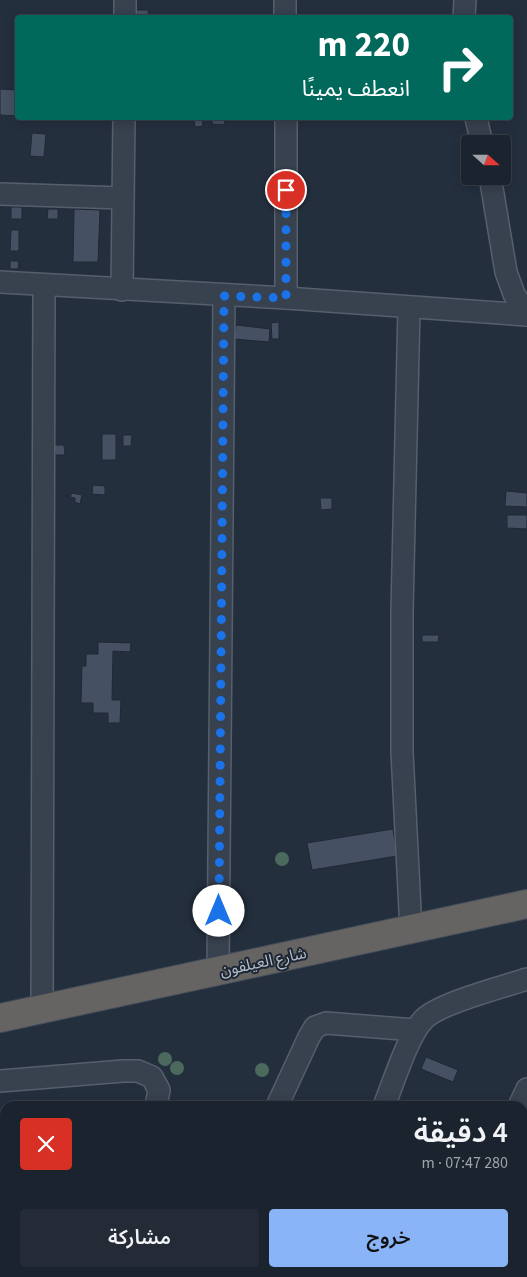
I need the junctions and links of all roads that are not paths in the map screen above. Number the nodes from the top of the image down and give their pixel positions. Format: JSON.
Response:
{"nodes":[{"id":1,"x":125,"y":0,"type":"edge"},
{"id":2,"x":285,"y":0,"type":"edge"},
{"id":3,"x":465,"y":0,"type":"edge"},
{"id":4,"x":125,"y":15,"type":"edge"},
{"id":5,"x":285,"y":15,"type":"edge"},
{"id":6,"x":464,"y":15,"type":"edge"},
{"id":7,"x":124,"y":120,"type":"edge"},
{"id":8,"x":286,"y":120,"type":"edge"},
{"id":9,"x":476,"y":120,"type":"edge"},
{"id":10,"x":480,"y":135,"type":"edge"},
{"id":11,"x":492,"y":185,"type":"edge"},
{"id":12,"x":0,"y":194,"type":"edge"},
{"id":13,"x":123,"y":198,"type":"junction"},
{"id":14,"x":0,"y":282,"type":"edge"},
{"id":15,"x":44,"y":285,"type":"junction"},
{"id":16,"x":122,"y":290,"type":"junction"},
{"id":17,"x":224,"y":296,"type":"junction"},
{"id":18,"x":286,"y":298,"type":"junction"},
{"id":19,"x":409,"y":308,"type":"junction"},
{"id":20,"x":526,"y":315,"type":"edge"},
{"id":21,"x":527,"y":904,"type":"edge"},
{"id":22,"x":412,"y":930,"type":"junction"},
{"id":23,"x":218,"y":970,"type":"junction"},
{"id":24,"x":527,"y":979,"type":"edge"},
{"id":25,"x":42,"y":1010,"type":"junction"},
{"id":26,"x":0,"y":1018,"type":"edge"},
{"id":27,"x":415,"y":1030,"type":"junction"},
{"id":28,"x":0,"y":1081,"type":"edge"},
{"id":29,"x":527,"y":1089,"type":"edge"},
{"id":30,"x":157,"y":1101,"type":"edge"},
{"id":31,"x":279,"y":1101,"type":"edge"},
{"id":32,"x":386,"y":1101,"type":"edge"},
{"id":33,"x":521,"y":1101,"type":"edge"}],
"edges":[{"from":1,"to":4,"type":"street"},
{"from":2,"to":5,"type":"street"},
{"from":3,"to":6,"type":"street"},
{"from":7,"to":13,"type":"street"},
{"from":8,"to":18,"type":"street"},
{"from":9,"to":10,"type":"street"},
{"from":11,"to":20,"type":"street"},
{"from":12,"to":13,"type":"street"},
{"from":13,"to":16,"type":"street"},
{"from":14,"to":15,"type":"street"},
{"from":15,"to":16,"type":"street"},
{"from":15,"to":25,"type":"street"},
{"from":16,"to":17,"type":"street"},
{"from":17,"to":18,"type":"street"},
{"from":17,"to":23,"type":"street"},
{"from":18,"to":19,"type":"street"},
{"from":19,"to":20,"type":"street"},
{"from":19,"to":22,"type":"street"},
{"from":21,"to":22,"type":"highway","name":"شارع العيلفون"},
{"from":22,"to":23,"type":"highway","name":"شارع العيلفون"},
{"from":23,"to":25,"type":"highway","name":"شارع العيلفون"},
{"from":24,"to":27,"type":"street"},
{"from":25,"to":26,"type":"highway","name":"شارع العيلفون"},
{"from":27,"to":31,"type":"street"},
{"from":27,"to":32,"type":"street"},
{"from":28,"to":30,"type":"street"},
{"from":29,"to":33,"type":"street"}]}
